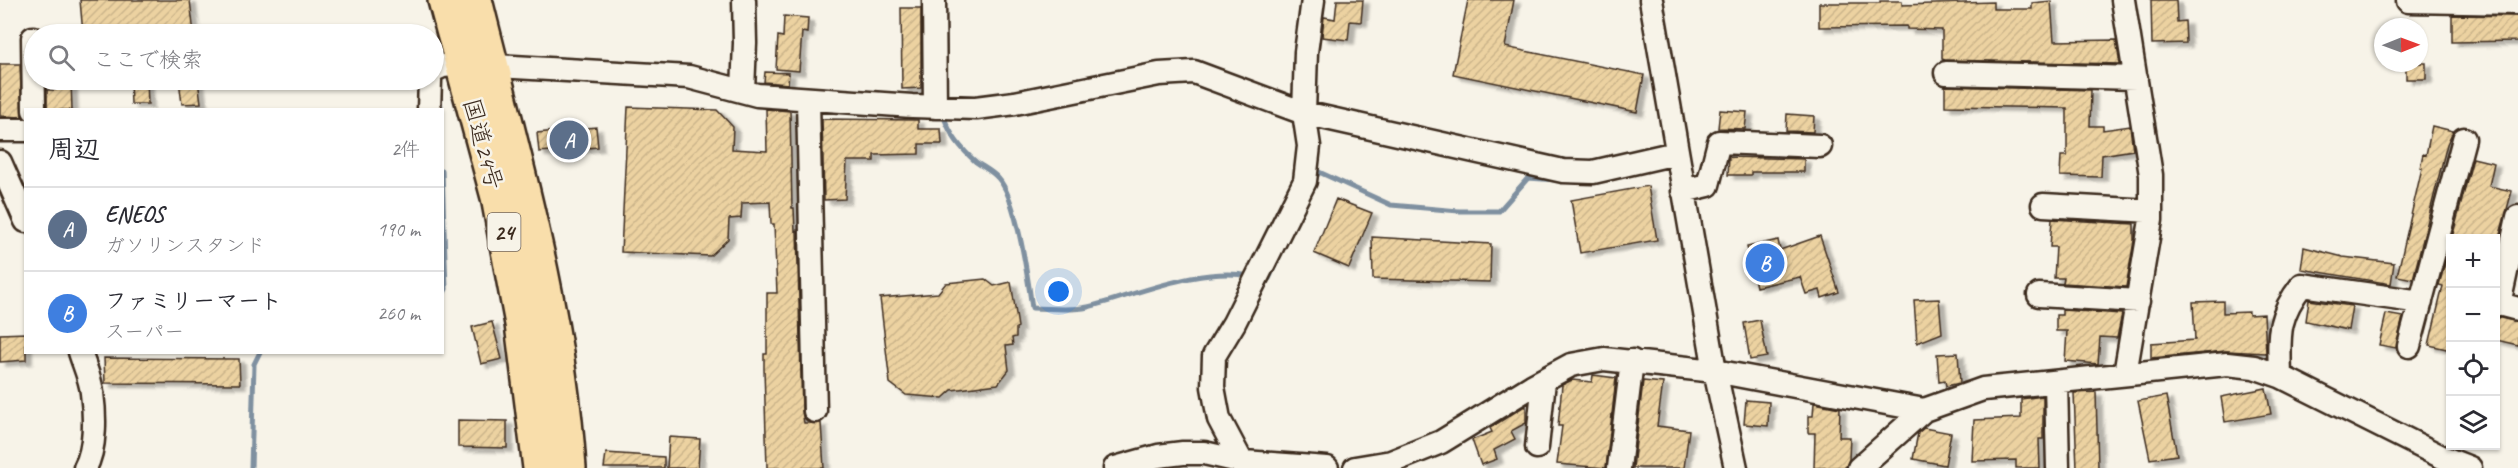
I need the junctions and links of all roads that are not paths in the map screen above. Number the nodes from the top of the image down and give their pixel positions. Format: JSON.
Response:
{"nodes":[{"id":1,"x":445,"y":0,"type":"edge"},
{"id":2,"x":475,"y":0,"type":"edge"},
{"id":3,"x":744,"y":0,"type":"edge"},
{"id":4,"x":934,"y":0,"type":"edge"},
{"id":5,"x":1313,"y":0,"type":"edge"},
{"id":6,"x":1651,"y":0,"type":"edge"},
{"id":7,"x":2123,"y":0,"type":"edge"},
{"id":8,"x":2408,"y":1,"type":"edge"},
{"id":9,"x":2518,"y":3,"type":"edge"},
{"id":10,"x":462,"y":67,"type":"edge"},
{"id":11,"x":1946,"y":73,"type":"dead end"},
{"id":12,"x":2136,"y":78,"type":"junction"},
{"id":13,"x":34,"y":90,"type":"edge"},
{"id":14,"x":430,"y":90,"type":"edge"},
{"id":15,"x":743,"y":90,"type":"junction"},
{"id":16,"x":808,"y":99,"type":"junction"},
{"id":17,"x":935,"y":107,"type":"junction"},
{"id":18,"x":34,"y":108,"type":"edge"},
{"id":19,"x":429,"y":108,"type":"edge"},
{"id":20,"x":1304,"y":113,"type":"junction"},
{"id":21,"x":0,"y":130,"type":"edge"},
{"id":22,"x":24,"y":130,"type":"edge"},
{"id":23,"x":2464,"y":139,"type":"dead end"},
{"id":24,"x":1820,"y":146,"type":"dead end"},
{"id":25,"x":1676,"y":153,"type":"junction"},
{"id":26,"x":0,"y":162,"type":"edge"},
{"id":27,"x":1683,"y":191,"type":"junction"},
{"id":28,"x":2043,"y":205,"type":"dead end"},
{"id":29,"x":2151,"y":211,"type":"junction"},
{"id":30,"x":24,"y":216,"type":"edge"},
{"id":31,"x":2518,"y":217,"type":"edge"},
{"id":32,"x":2039,"y":295,"type":"dead end"},
{"id":33,"x":2138,"y":301,"type":"junction"},
{"id":34,"x":2421,"y":302,"type":"junction"},
{"id":35,"x":2518,"y":309,"type":"edge"},
{"id":36,"x":2409,"y":346,"type":"dead end"},
{"id":37,"x":81,"y":354,"type":"edge"},
{"id":38,"x":1632,"y":361,"type":"junction"},
{"id":39,"x":1715,"y":370,"type":"junction"},
{"id":40,"x":2125,"y":374,"type":"junction"},
{"id":41,"x":2280,"y":376,"type":"junction"},
{"id":42,"x":1544,"y":381,"type":"junction"},
{"id":43,"x":2056,"y":382,"type":"junction"},
{"id":44,"x":1924,"y":410,"type":"junction"},
{"id":45,"x":814,"y":411,"type":"dead end"},
{"id":46,"x":1537,"y":447,"type":"dead end"},
{"id":47,"x":1245,"y":465,"type":"edge"},
{"id":48,"x":86,"y":468,"type":"edge"},
{"id":49,"x":540,"y":468,"type":"edge"},
{"id":50,"x":569,"y":468,"type":"edge"},
{"id":51,"x":1115,"y":468,"type":"edge"},
{"id":52,"x":1328,"y":468,"type":"edge"},
{"id":53,"x":1355,"y":468,"type":"edge"},
{"id":54,"x":1619,"y":468,"type":"edge"},
{"id":55,"x":1736,"y":468,"type":"edge"},
{"id":56,"x":1859,"y":468,"type":"edge"},
{"id":57,"x":2058,"y":468,"type":"edge"},
{"id":58,"x":2470,"y":468,"type":"edge"}],
"edges":[{"from":1,"to":10,"type":"highway","name":"国道24号","number":"24"},
{"from":2,"to":10,"type":"highway","name":"国道24号","number":"24"},
{"from":3,"to":15,"type":"street"},
{"from":4,"to":17,"type":"street"},
{"from":5,"to":20,"type":"street"},
{"from":6,"to":25,"type":"street"},
{"from":7,"to":12,"type":"street"},
{"from":8,"to":9,"type":"street"},
{"from":10,"to":15,"type":"street"},
{"from":10,"to":49,"type":"highway","name":"国道24号","number":"24"},
{"from":10,"to":50,"type":"highway","name":"国道24号","number":"24"},
{"from":11,"to":12,"type":"street"},
{"from":12,"to":29,"type":"street"},
{"from":13,"to":18,"type":"street"},
{"from":14,"to":19,"type":"street"},
{"from":15,"to":16,"type":"street"},
{"from":16,"to":17,"type":"street"},
{"from":16,"to":45,"type":"street"},
{"from":17,"to":20,"type":"street"},
{"from":20,"to":25,"type":"street"},
{"from":20,"to":47,"type":"street"},
{"from":21,"to":22,"type":"street"},
{"from":23,"to":34,"type":"street"},
{"from":24,"to":27,"type":"street"},
{"from":25,"to":27,"type":"street"},
{"from":26,"to":30,"type":"street"},
{"from":27,"to":39,"type":"street"},
{"from":28,"to":29,"type":"street"},
{"from":29,"to":33,"type":"street"},
{"from":31,"to":35,"type":"street"},
{"from":32,"to":33,"type":"street"},
{"from":33,"to":40,"type":"street"},
{"from":34,"to":36,"type":"street"},
{"from":34,"to":41,"type":"street"},
{"from":37,"to":48,"type":"street"},
{"from":38,"to":39,"type":"street"},
{"from":38,"to":42,"type":"street"},
{"from":38,"to":54,"type":"street"},
{"from":39,"to":44,"type":"street"},
{"from":39,"to":55,"type":"street"},
{"from":40,"to":41,"type":"street"},
{"from":40,"to":43,"type":"street"},
{"from":41,"to":58,"type":"street"},
{"from":42,"to":46,"type":"street"},
{"from":42,"to":53,"type":"street"},
{"from":43,"to":44,"type":"street"},
{"from":43,"to":57,"type":"street"},
{"from":44,"to":56,"type":"street"},
{"from":47,"to":51,"type":"street"},
{"from":47,"to":52,"type":"street"}]}
